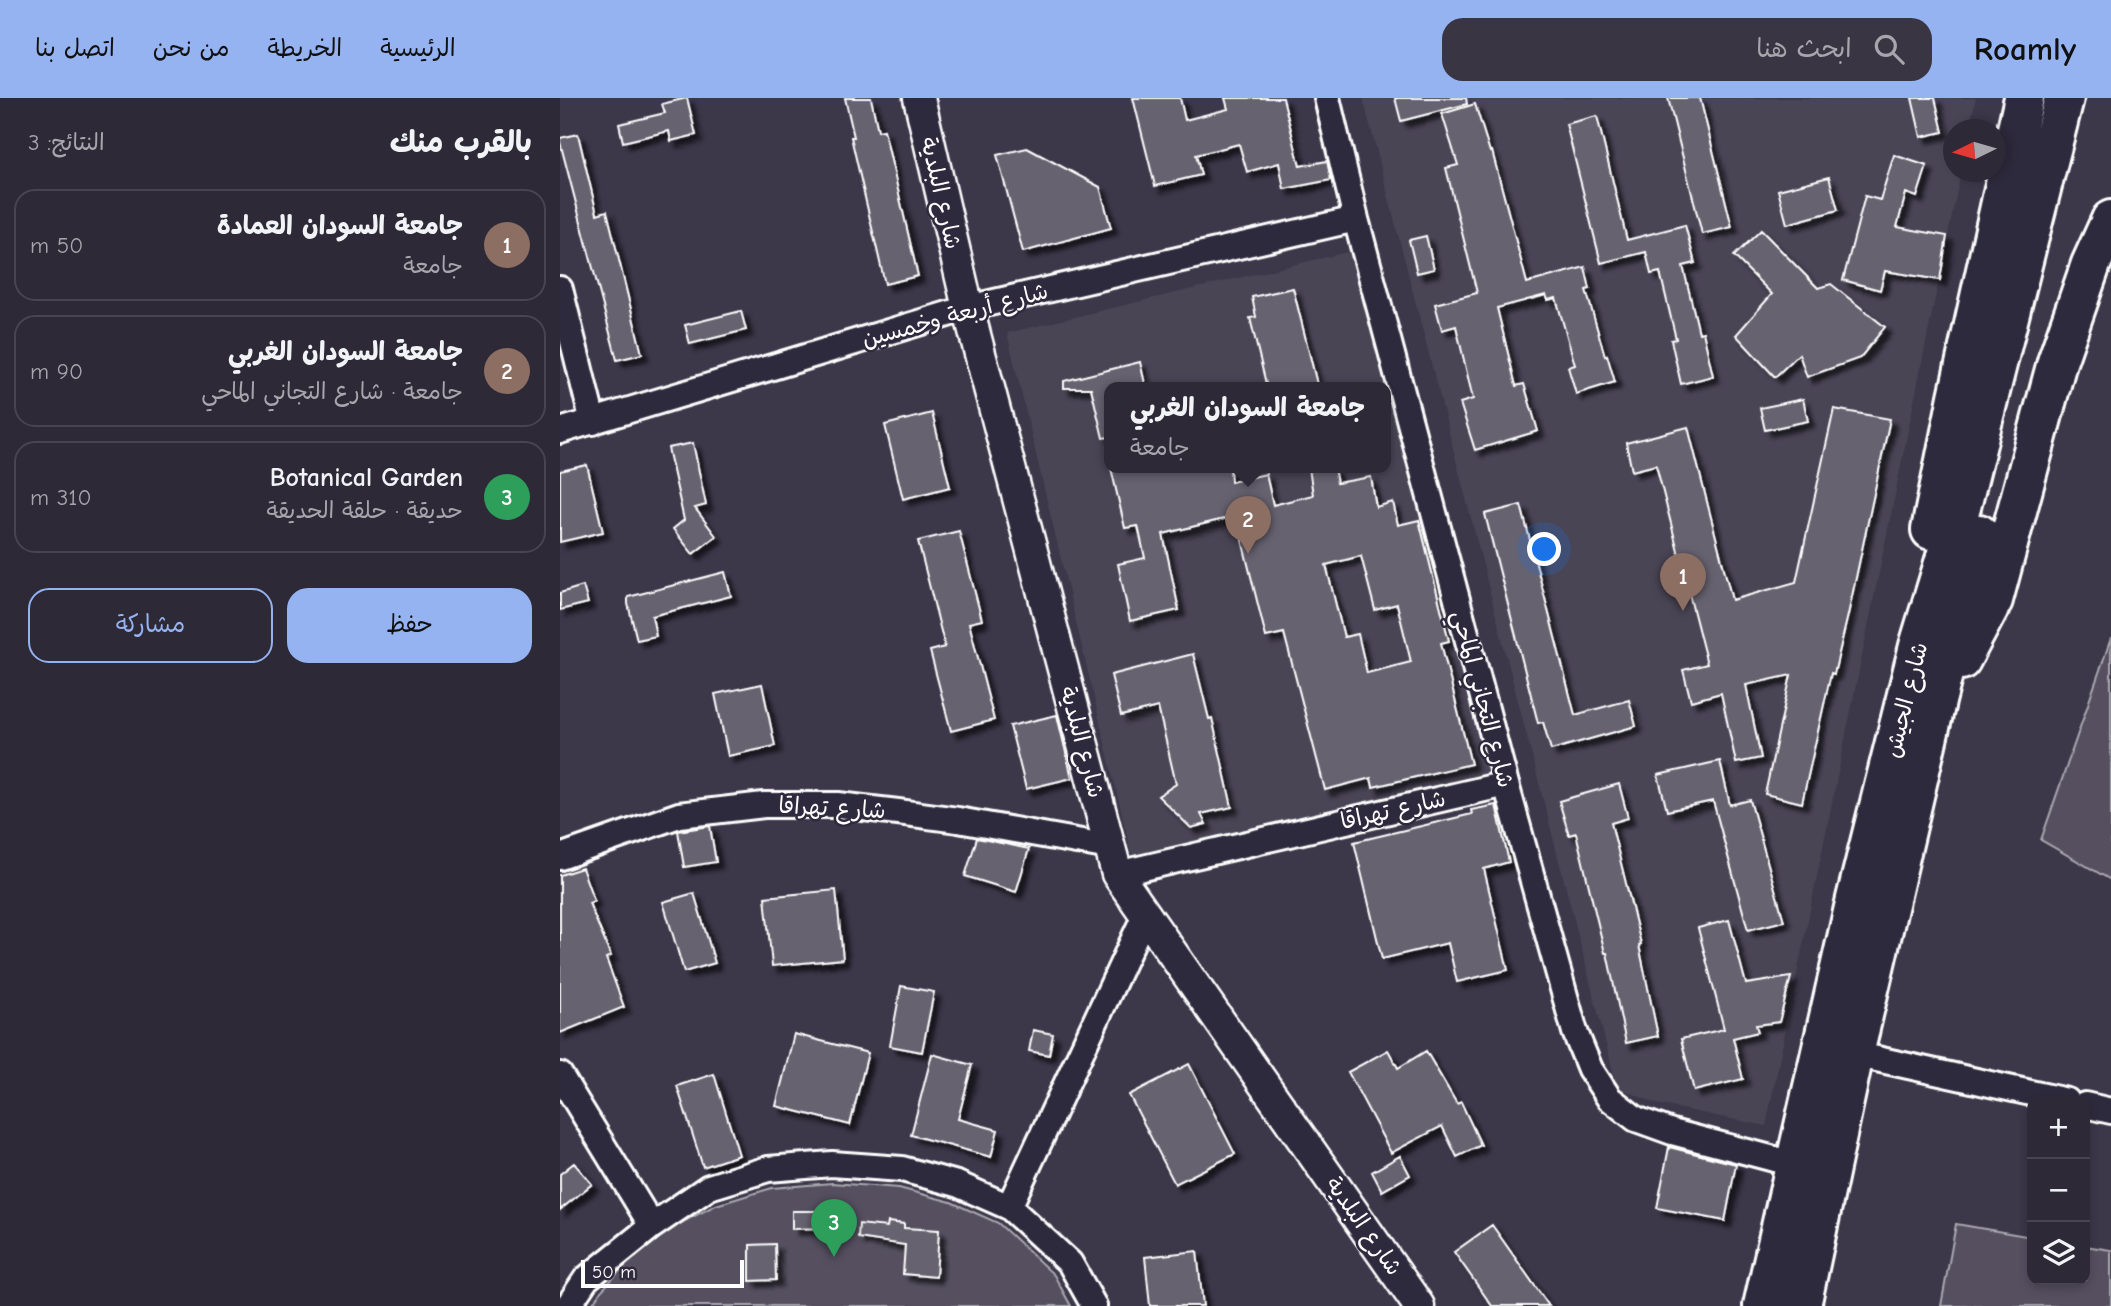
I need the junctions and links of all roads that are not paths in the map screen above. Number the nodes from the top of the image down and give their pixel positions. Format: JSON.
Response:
{"nodes":[{"id":1,"x":919,"y":98,"type":"edge"},
{"id":2,"x":1328,"y":98,"type":"edge"},
{"id":3,"x":2024,"y":98,"type":"edge"},
{"id":4,"x":2064,"y":98,"type":"edge"},
{"id":5,"x":2092,"y":98,"type":"edge"},
{"id":6,"x":1356,"y":219,"type":"junction"},
{"id":7,"x":2111,"y":220,"type":"edge"},
{"id":8,"x":560,"y":289,"type":"edge"},
{"id":9,"x":968,"y":308,"type":"junction"},
{"id":10,"x":593,"y":422,"type":"junction"},
{"id":11,"x":560,"y":431,"type":"edge"},
{"id":12,"x":1919,"y":646,"type":"junction"},
{"id":13,"x":1937,"y":697,"type":"junction"},
{"id":14,"x":1506,"y":784,"type":"junction"},
{"id":15,"x":560,"y":857,"type":"edge"},
{"id":16,"x":1113,"y":860,"type":"junction"},
{"id":17,"x":1145,"y":915,"type":"junction"},
{"id":18,"x":1854,"y":1054,"type":"junction"},
{"id":19,"x":560,"y":1075,"type":"edge"},
{"id":20,"x":2044,"y":1096,"type":"edge"},
{"id":21,"x":2090,"y":1106,"type":"edge"},
{"id":22,"x":2111,"y":1111,"type":"edge"},
{"id":23,"x":1797,"y":1165,"type":"junction"},
{"id":24,"x":1009,"y":1207,"type":"junction"},
{"id":25,"x":652,"y":1226,"type":"junction"},
{"id":26,"x":568,"y":1306,"type":"edge"},
{"id":27,"x":1094,"y":1306,"type":"edge"},
{"id":28,"x":1419,"y":1306,"type":"edge"},
{"id":29,"x":1763,"y":1306,"type":"edge"},
{"id":30,"x":1801,"y":1306,"type":"edge"}],
"edges":[{"from":1,"to":9,"type":"street","name":"شارع البلدية"},
{"from":2,"to":6,"type":"street","name":"شارع التجاني الماحي"},
{"from":3,"to":12,"type":"highway"},
{"from":4,"to":12,"type":"highway","name":"شارع الجيش"},
{"from":5,"to":13,"type":"highway","name":"شارع الجيش"},
{"from":6,"to":9,"type":"street","name":"شارع أربعة وخمسين"},
{"from":6,"to":14,"type":"street","name":"شارع التجاني الماحي"},
{"from":7,"to":13,"type":"highway"},
{"from":8,"to":10,"type":"street"},
{"from":9,"to":10,"type":"street","name":"شارع أربعة وخمسين"},
{"from":9,"to":16,"type":"street","name":"شارع البلدية"},
{"from":10,"to":11,"type":"street","name":"شارع أربعة وخمسين"},
{"from":12,"to":23,"type":"highway","name":"شارع الجيش"},
{"from":13,"to":18,"type":"highway","name":"شارع الجيش"},
{"from":14,"to":16,"type":"street","name":"شارع تهراقا"},
{"from":14,"to":23,"type":"street","name":"شارع التجاني الماحي"},
{"from":15,"to":16,"type":"street","name":"شارع تهراقا"},
{"from":16,"to":17,"type":"street","name":"شارع البلدية"},
{"from":17,"to":24,"type":"street"},
{"from":17,"to":28,"type":"street","name":"شارع البلدية"},
{"from":18,"to":20,"type":"street"},
{"from":18,"to":30,"type":"highway","name":"شارع الجيش"},
{"from":19,"to":25,"type":"street"},
{"from":21,"to":22,"type":"street"},
{"from":23,"to":29,"type":"highway","name":"شارع الجيش"},
{"from":24,"to":25,"type":"street"},
{"from":24,"to":27,"type":"street"},
{"from":25,"to":26,"type":"street"}]}
